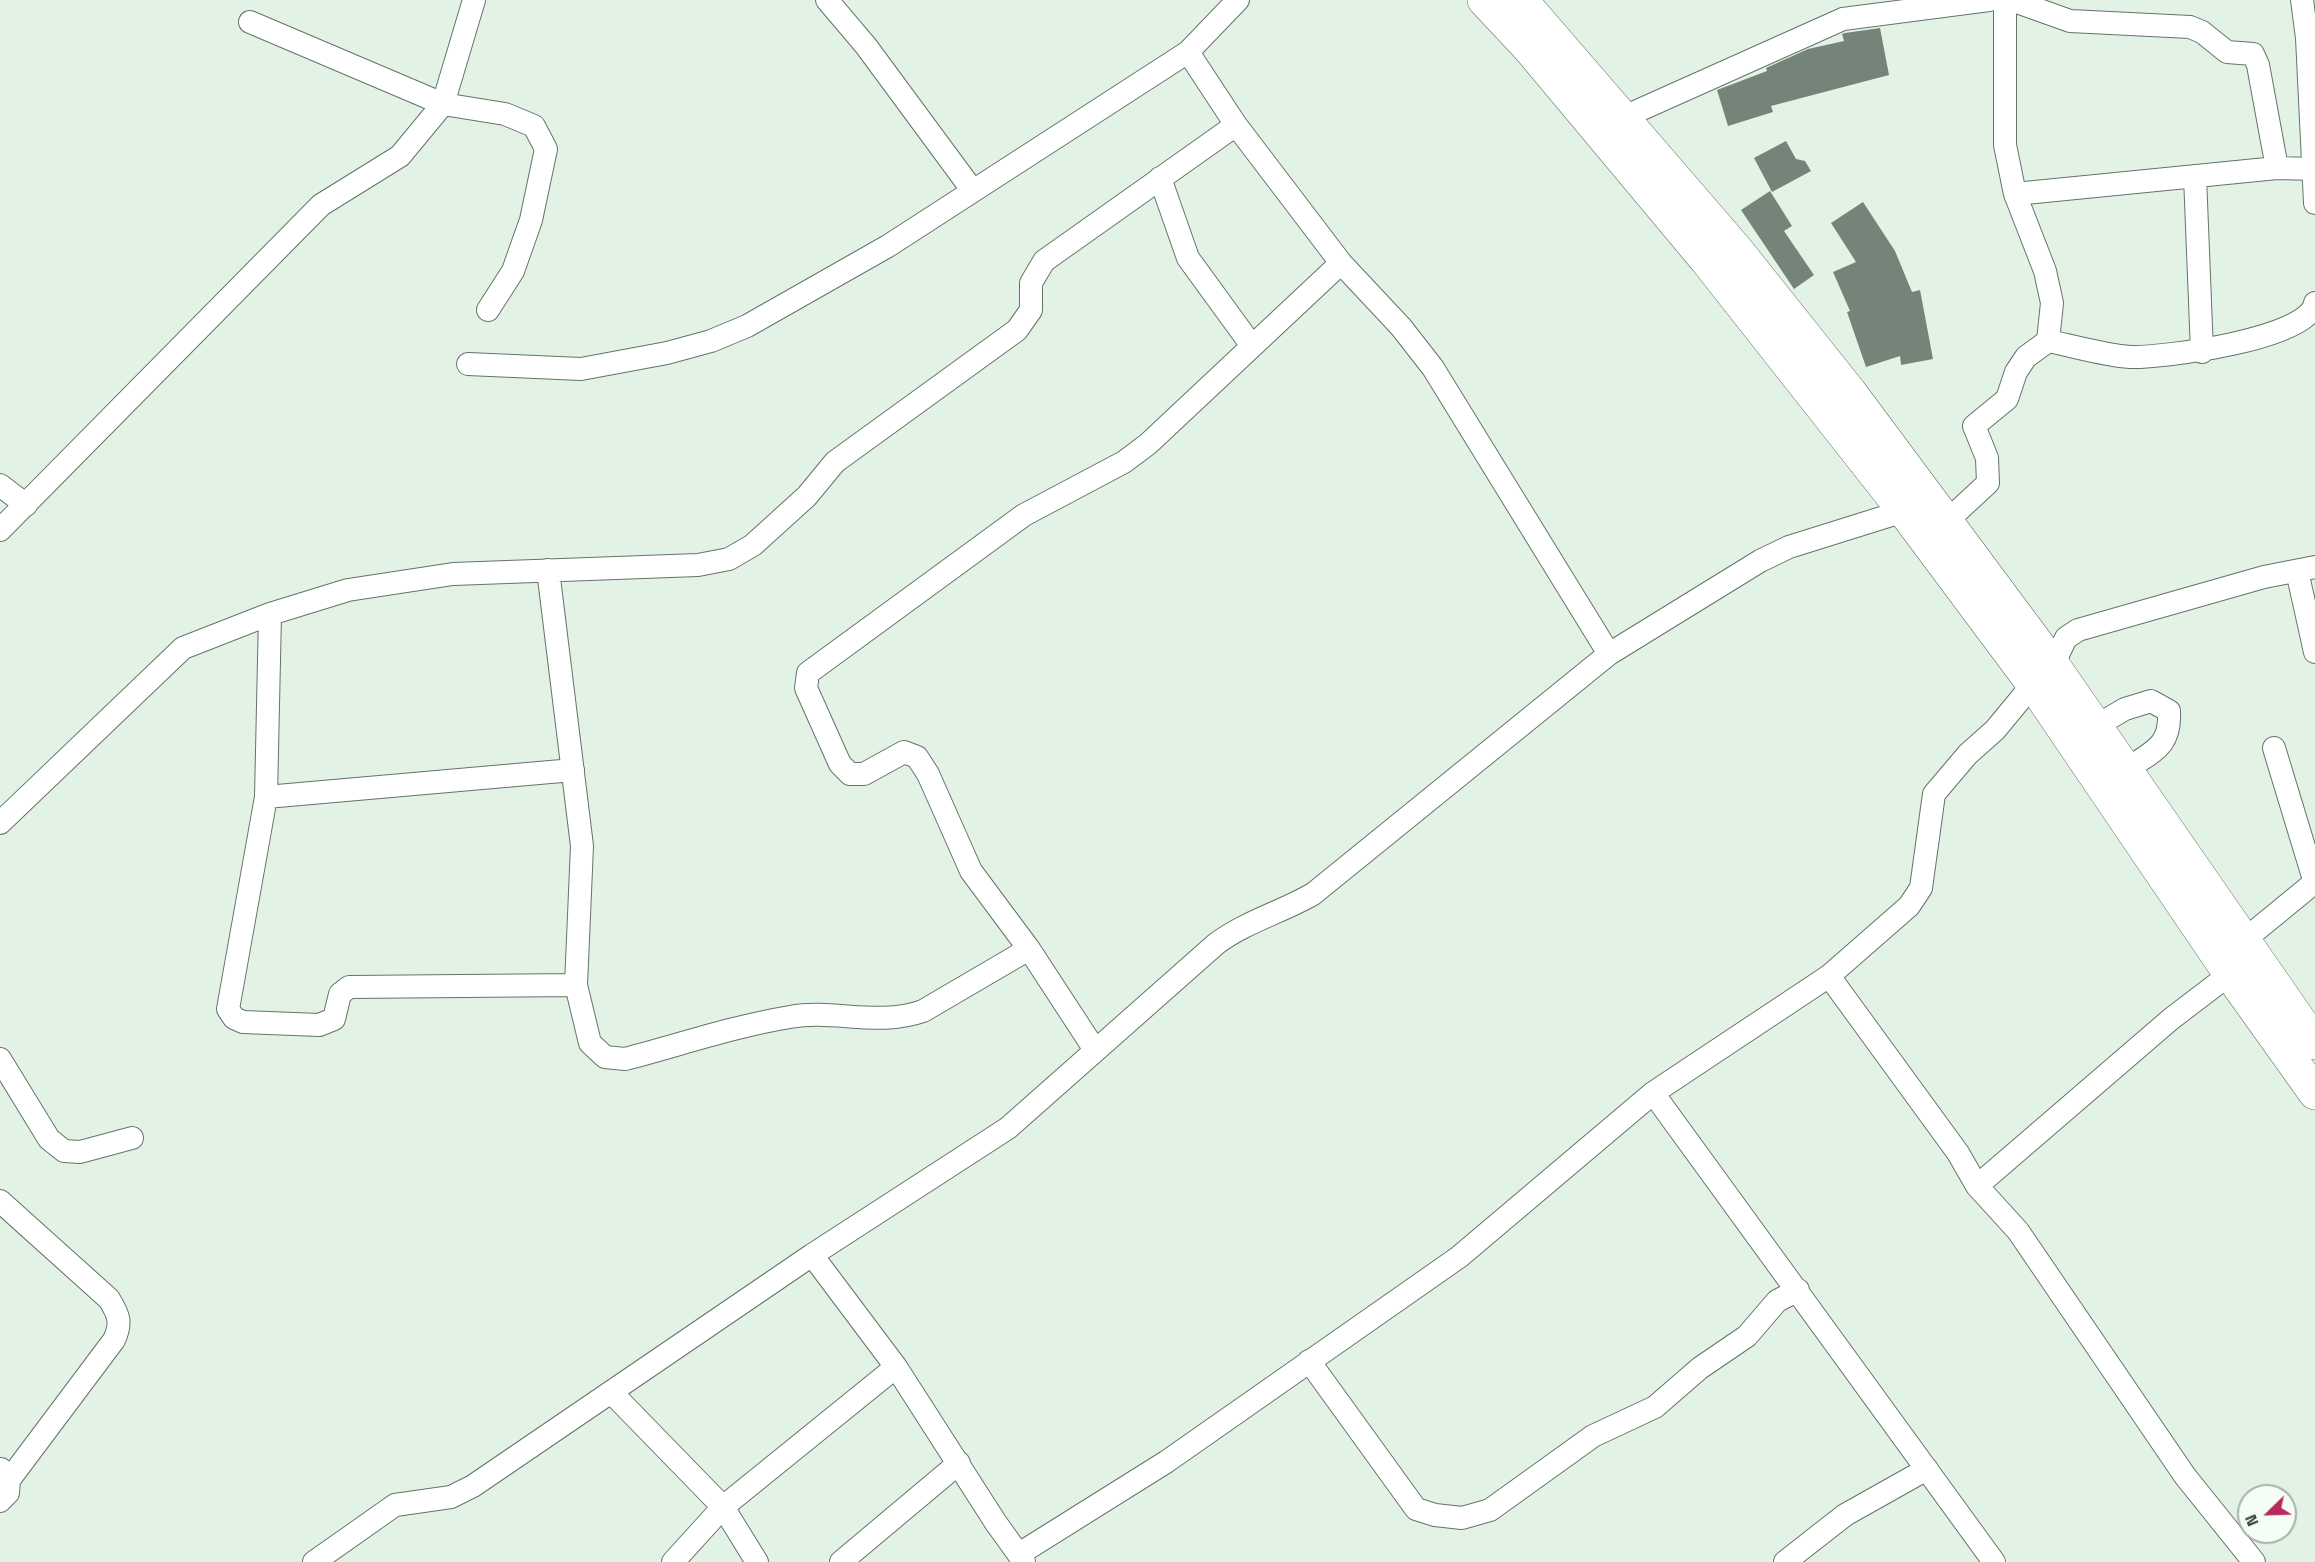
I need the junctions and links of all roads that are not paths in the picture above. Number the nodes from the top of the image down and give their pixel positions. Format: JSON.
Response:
{"nodes":[{"id":1,"x":474,"y":0,"type":"edge"},
{"id":2,"x":827,"y":0,"type":"edge"},
{"id":3,"x":1238,"y":0,"type":"edge"},
{"id":4,"x":1484,"y":0,"type":"edge"},
{"id":5,"x":1521,"y":0,"type":"edge"},
{"id":6,"x":1989,"y":0,"type":"edge"},
{"id":7,"x":2005,"y":0,"type":"edge"},
{"id":8,"x":2011,"y":0,"type":"edge"},
{"id":9,"x":2302,"y":0,"type":"edge"},
{"id":10,"x":250,"y":22,"type":"dead end"},
{"id":11,"x":1188,"y":52,"type":"junction"},
{"id":12,"x":443,"y":104,"type":"junction"},
{"id":13,"x":1624,"y":117,"type":"junction"},
{"id":14,"x":1236,"y":125,"type":"junction"},
{"id":15,"x":2277,"y":168,"type":"junction"},
{"id":16,"x":2314,"y":169,"type":"edge"},
{"id":17,"x":2195,"y":176,"type":"junction"},
{"id":18,"x":1160,"y":178,"type":"junction"},
{"id":19,"x":973,"y":191,"type":"junction"},
{"id":20,"x":2015,"y":194,"type":"junction"},
{"id":21,"x":2315,"y":203,"type":"edge"},
{"id":22,"x":1341,"y":263,"type":"junction"},
{"id":23,"x":2315,"y":303,"type":"edge"},
{"id":24,"x":488,"y":310,"type":"dead end"},
{"id":25,"x":2048,"y":341,"type":"junction"},
{"id":26,"x":1252,"y":346,"type":"junction"},
{"id":27,"x":2202,"y":352,"type":"junction"},
{"id":28,"x":468,"y":364,"type":"dead end"},
{"id":29,"x":0,"y":485,"type":"edge"},
{"id":30,"x":26,"y":505,"type":"junction"},
{"id":31,"x":1904,"y":511,"type":"junction"},
{"id":32,"x":1946,"y":522,"type":"junction"},
{"id":33,"x":0,"y":530,"type":"edge"},
{"id":34,"x":2306,"y":569,"type":"edge"},
{"id":35,"x":548,"y":570,"type":"junction"},
{"id":36,"x":270,"y":614,"type":"junction"},
{"id":37,"x":2315,"y":652,"type":"edge"},
{"id":38,"x":1609,"y":654,"type":"junction"},
{"id":39,"x":2043,"y":675,"type":"junction"},
{"id":40,"x":2096,"y":726,"type":"junction"},
{"id":41,"x":2274,"y":748,"type":"dead end"},
{"id":42,"x":2127,"y":769,"type":"junction"},
{"id":43,"x":573,"y":770,"type":"junction"},
{"id":44,"x":266,"y":797,"type":"junction"},
{"id":45,"x":0,"y":823,"type":"edge"},
{"id":46,"x":2315,"y":883,"type":"edge"},
{"id":47,"x":2242,"y":941,"type":"junction"},
{"id":48,"x":1029,"y":949,"type":"junction"},
{"id":49,"x":2230,"y":974,"type":"junction"},
{"id":50,"x":1829,"y":976,"type":"junction"},
{"id":51,"x":576,"y":985,"type":"junction"},
{"id":52,"x":2315,"y":1043,"type":"edge"},
{"id":53,"x":1095,"y":1050,"type":"junction"},
{"id":54,"x":0,"y":1059,"type":"edge"},
{"id":55,"x":1653,"y":1093,"type":"junction"},
{"id":56,"x":2315,"y":1093,"type":"edge"},
{"id":57,"x":132,"y":1138,"type":"dead end"},
{"id":58,"x":1977,"y":1186,"type":"junction"},
{"id":59,"x":0,"y":1201,"type":"edge"},
{"id":60,"x":812,"y":1255,"type":"junction"},
{"id":61,"x":1798,"y":1290,"type":"junction"},
{"id":62,"x":1309,"y":1361,"type":"junction"},
{"id":63,"x":896,"y":1367,"type":"junction"},
{"id":64,"x":611,"y":1392,"type":"junction"},
{"id":65,"x":959,"y":1463,"type":"junction"},
{"id":66,"x":1927,"y":1469,"type":"junction"},
{"id":67,"x":4,"y":1474,"type":"edge"},
{"id":68,"x":0,"y":1501,"type":"edge"},
{"id":69,"x":723,"y":1508,"type":"junction"},
{"id":70,"x":1022,"y":1558,"type":"edge"},
{"id":71,"x":314,"y":1562,"type":"edge"},
{"id":72,"x":673,"y":1562,"type":"edge"},
{"id":73,"x":757,"y":1562,"type":"edge"},
{"id":74,"x":841,"y":1562,"type":"edge"},
{"id":75,"x":1785,"y":1562,"type":"edge"},
{"id":76,"x":1994,"y":1562,"type":"edge"},
{"id":77,"x":2254,"y":1562,"type":"edge"}],
"edges":[{"from":1,"to":12,"type":"street"},
{"from":2,"to":19,"type":"street"},
{"from":3,"to":11,"type":"street"},
{"from":4,"to":31,"type":"highway"},
{"from":5,"to":13,"type":"highway"},
{"from":6,"to":13,"type":"street"},
{"from":7,"to":20,"type":"street"},
{"from":8,"to":15,"type":"street"},
{"from":9,"to":16,"type":"street"},
{"from":10,"to":12,"type":"street"},
{"from":11,"to":14,"type":"street"},
{"from":11,"to":19,"type":"street"},
{"from":12,"to":24,"type":"street"},
{"from":12,"to":30,"type":"street"},
{"from":13,"to":32,"type":"highway"},
{"from":14,"to":18,"type":"street"},
{"from":14,"to":22,"type":"street"},
{"from":15,"to":16,"type":"street"},
{"from":15,"to":17,"type":"street"},
{"from":16,"to":21,"type":"street"},
{"from":17,"to":20,"type":"street"},
{"from":17,"to":27,"type":"street"},
{"from":18,"to":26,"type":"street"},
{"from":18,"to":35,"type":"street"},
{"from":19,"to":28,"type":"street"},
{"from":20,"to":25,"type":"street"},
{"from":22,"to":26,"type":"street"},
{"from":22,"to":38,"type":"street"},
{"from":23,"to":27,"type":"street"},
{"from":25,"to":27,"type":"street"},
{"from":25,"to":32,"type":"street"},
{"from":26,"to":48,"type":"street"},
{"from":29,"to":30,"type":"street"},
{"from":30,"to":33,"type":"street"},
{"from":31,"to":38,"type":"street"},
{"from":31,"to":39,"type":"highway"},
{"from":32,"to":39,"type":"highway"},
{"from":34,"to":37,"type":"street"},
{"from":34,"to":39,"type":"street"},
{"from":35,"to":36,"type":"street"},
{"from":35,"to":43,"type":"street"},
{"from":36,"to":44,"type":"street"},
{"from":36,"to":45,"type":"street"},
{"from":38,"to":53,"type":"street"},
{"from":39,"to":40,"type":"highway"},
{"from":39,"to":49,"type":"highway"},
{"from":39,"to":50,"type":"street"},
{"from":40,"to":42,"type":"highway"},
{"from":40,"to":42,"type":"street"},
{"from":41,"to":46,"type":"street"},
{"from":42,"to":47,"type":"highway"},
{"from":43,"to":44,"type":"street"},
{"from":43,"to":51,"type":"street"},
{"from":44,"to":51,"type":"street"},
{"from":46,"to":47,"type":"street"},
{"from":47,"to":52,"type":"highway"},
{"from":48,"to":51,"type":"street"},
{"from":48,"to":53,"type":"street"},
{"from":49,"to":56,"type":"highway"},
{"from":49,"to":58,"type":"street"},
{"from":50,"to":55,"type":"street"},
{"from":50,"to":58,"type":"street"},
{"from":53,"to":60,"type":"street"},
{"from":54,"to":57,"type":"street"},
{"from":55,"to":61,"type":"street"},
{"from":55,"to":62,"type":"street"},
{"from":58,"to":77,"type":"street"},
{"from":59,"to":67,"type":"street"},
{"from":60,"to":63,"type":"street"},
{"from":60,"to":64,"type":"street"},
{"from":61,"to":62,"type":"street"},
{"from":61,"to":66,"type":"street"},
{"from":62,"to":70,"type":"street"},
{"from":63,"to":65,"type":"street"},
{"from":63,"to":69,"type":"street"},
{"from":64,"to":69,"type":"street"},
{"from":64,"to":71,"type":"street"},
{"from":65,"to":70,"type":"street"},
{"from":65,"to":74,"type":"street"},
{"from":66,"to":75,"type":"street"},
{"from":66,"to":76,"type":"street"},
{"from":67,"to":68,"type":"street"},
{"from":69,"to":72,"type":"street"},
{"from":69,"to":73,"type":"street"}]}
